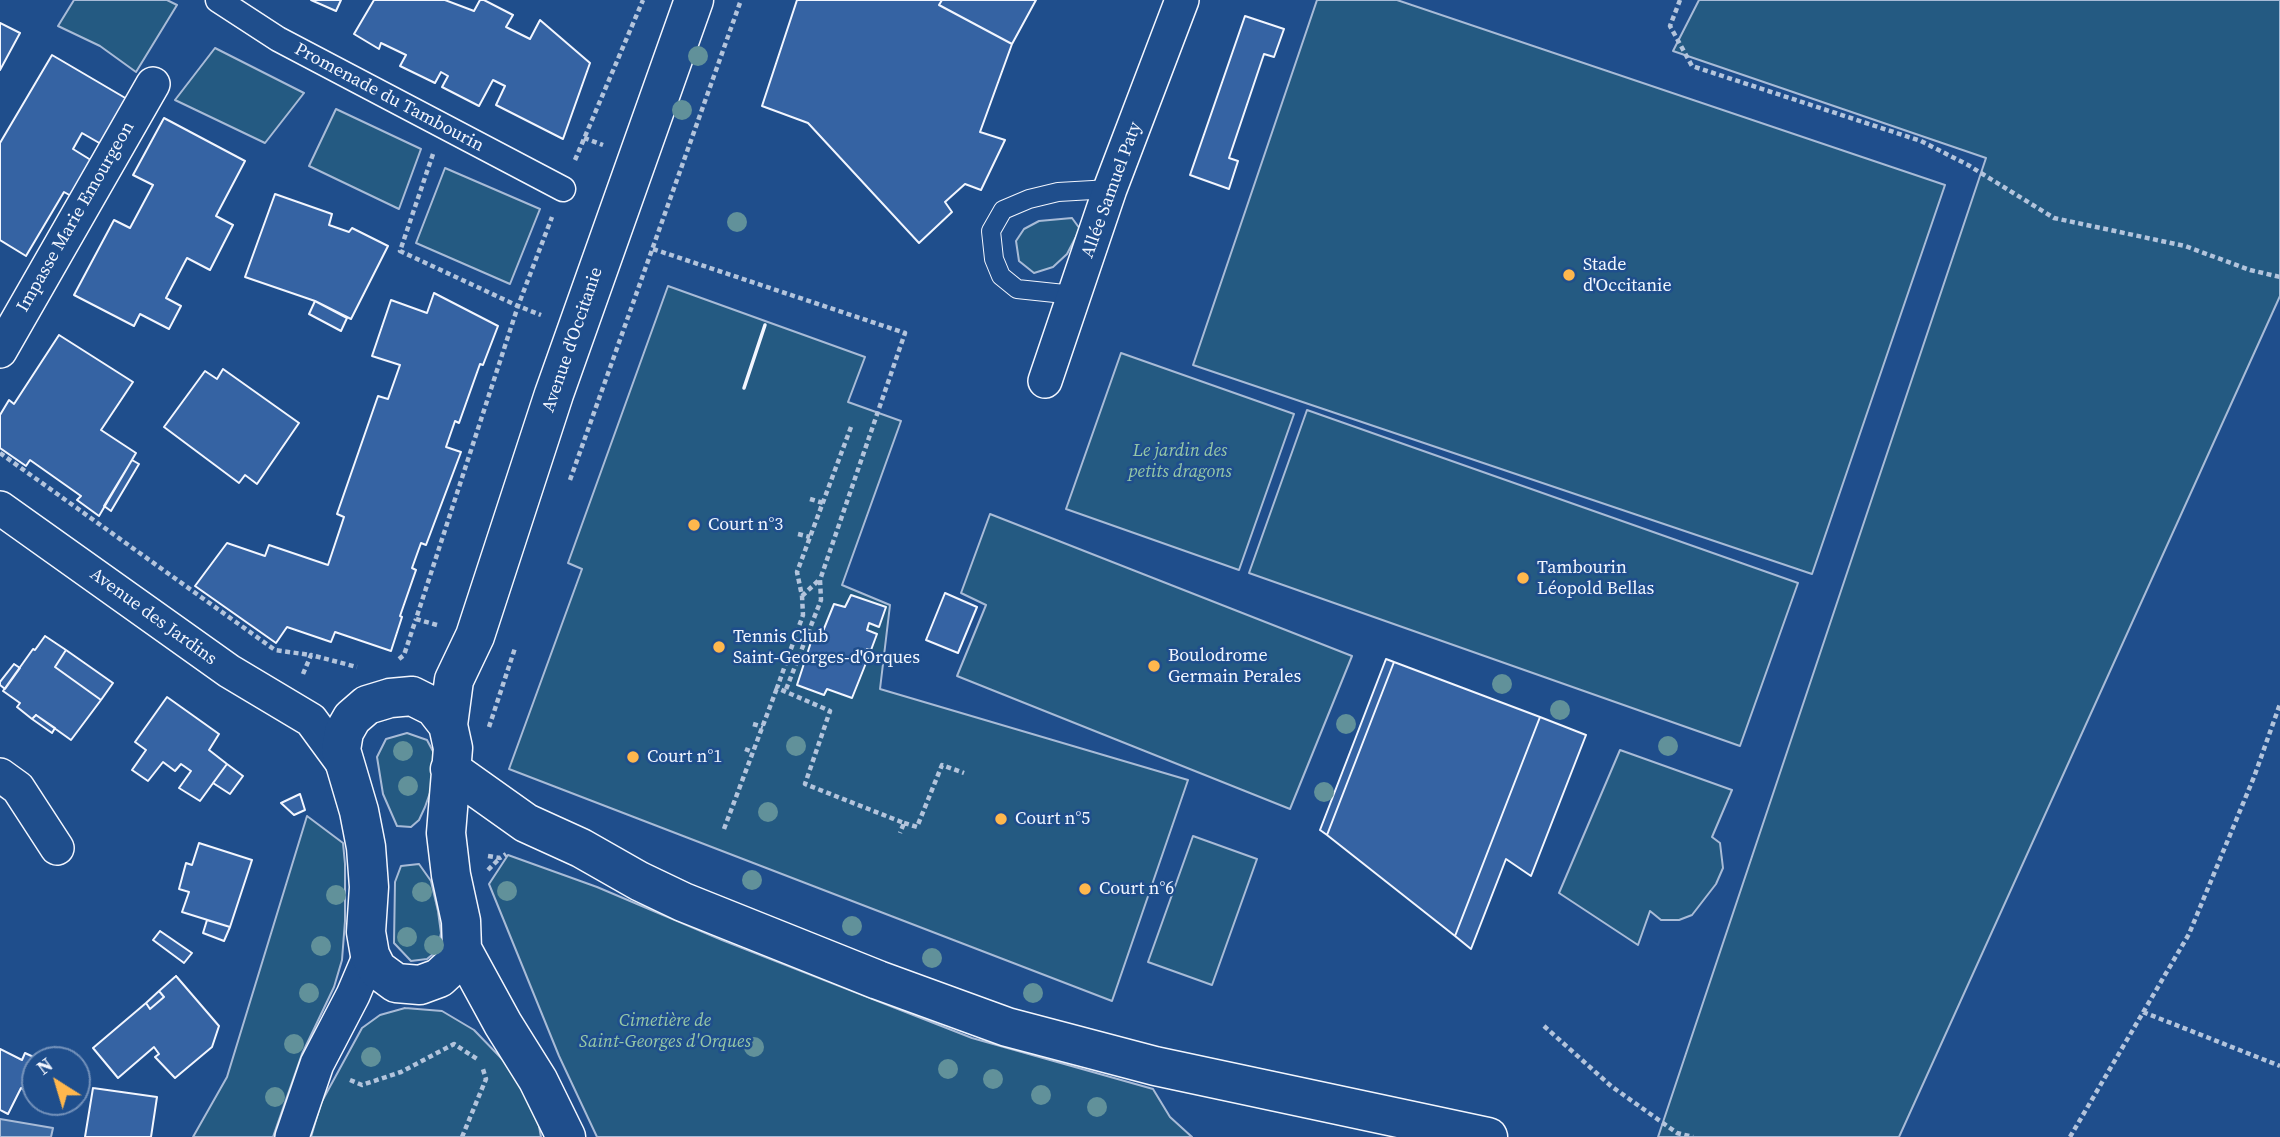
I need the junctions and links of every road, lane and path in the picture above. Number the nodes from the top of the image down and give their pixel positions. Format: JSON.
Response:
{"nodes":[{"id":1,"x":218,"y":0,"type":"edge"},
{"id":2,"x":643,"y":0,"type":"edge"},
{"id":3,"x":694,"y":0,"type":"edge"},
{"id":4,"x":741,"y":0,"type":"edge"},
{"id":5,"x":1182,"y":0,"type":"edge"},
{"id":6,"x":1680,"y":0,"type":"edge"},
{"id":7,"x":153,"y":84,"type":"dead end"},
{"id":8,"x":443,"y":127,"type":"junction"},
{"id":9,"x":563,"y":189,"type":"junction"},
{"id":10,"x":1110,"y":189,"type":"junction"},
{"id":11,"x":653,"y":248,"type":"junction"},
{"id":12,"x":2280,"y":277,"type":"edge"},
{"id":13,"x":1074,"y":295,"type":"junction"},
{"id":14,"x":518,"y":306,"type":"junction"},
{"id":15,"x":577,"y":328,"type":"junction"},
{"id":16,"x":619,"y":341,"type":"junction"},
{"id":17,"x":0,"y":351,"type":"edge"},
{"id":18,"x":1045,"y":381,"type":"dead end"},
{"id":19,"x":851,"y":427,"type":"dead end"},
{"id":20,"x":0,"y":453,"type":"edge"},
{"id":21,"x":566,"y":491,"type":"dead end"},
{"id":22,"x":810,"y":499,"type":"dead end"},
{"id":23,"x":823,"y":503,"type":"junction"},
{"id":24,"x":0,"y":508,"type":"edge"},
{"id":25,"x":798,"y":534,"type":"dead end"},
{"id":26,"x":810,"y":537,"type":"junction"},
{"id":27,"x":820,"y":580,"type":"junction"},
{"id":28,"x":802,"y":596,"type":"junction"},
{"id":29,"x":416,"y":619,"type":"junction"},
{"id":30,"x":475,"y":636,"type":"junction"},
{"id":31,"x":519,"y":636,"type":"dead end"},
{"id":32,"x":311,"y":655,"type":"junction"},
{"id":33,"x":397,"y":662,"type":"dead end"},
{"id":34,"x":359,"y":668,"type":"dead end"},
{"id":35,"x":454,"y":680,"type":"junction"},
{"id":36,"x":777,"y":688,"type":"junction"},
{"id":37,"x":785,"y":692,"type":"junction"},
{"id":38,"x":412,"y":696,"type":"junction"},
{"id":39,"x":2280,"y":704,"type":"edge"},
{"id":40,"x":301,"y":714,"type":"junction"},
{"id":41,"x":352,"y":718,"type":"junction"},
{"id":42,"x":753,"y":724,"type":"dead end"},
{"id":43,"x":448,"y":725,"type":"junction"},
{"id":44,"x":763,"y":727,"type":"junction"},
{"id":45,"x":485,"y":739,"type":"dead end"},
{"id":46,"x":745,"y":749,"type":"dead end"},
{"id":47,"x":753,"y":752,"type":"junction"},
{"id":48,"x":344,"y":765,"type":"junction"},
{"id":49,"x":450,"y":769,"type":"junction"},
{"id":50,"x":964,"y":773,"type":"dead end"},
{"id":51,"x":0,"y":775,"type":"edge"},
{"id":52,"x":904,"y":823,"type":"junction"},
{"id":53,"x":724,"y":829,"type":"dead end"},
{"id":54,"x":900,"y":833,"type":"dead end"},
{"id":55,"x":517,"y":838,"type":"junction"},
{"id":56,"x":446,"y":841,"type":"junction"},
{"id":57,"x":57,"y":848,"type":"dead end"},
{"id":58,"x":462,"y":949,"type":"junction"},
{"id":59,"x":370,"y":956,"type":"junction"},
{"id":60,"x":408,"y":984,"type":"junction"},
{"id":61,"x":2143,"y":1012,"type":"junction"},
{"id":62,"x":503,"y":1024,"type":"junction"},
{"id":63,"x":1544,"y":1026,"type":"dead end"},
{"id":64,"x":323,"y":1053,"type":"junction"},
{"id":65,"x":2280,"y":1066,"type":"edge"},
{"id":66,"x":292,"y":1137,"type":"edge"},
{"id":67,"x":462,"y":1137,"type":"edge"},
{"id":68,"x":566,"y":1137,"type":"edge"},
{"id":69,"x":1488,"y":1137,"type":"edge"},
{"id":70,"x":1693,"y":1137,"type":"edge"},
{"id":71,"x":2070,"y":1137,"type":"edge"}],
"edges":[{"from":1,"to":8,"type":"street","name":"Promenade du Tambourin"},
{"from":2,"to":9,"type":"path"},
{"from":3,"to":15,"type":"street","name":"Avenue d'Occitanie"},
{"from":4,"to":11,"type":"path"},
{"from":5,"to":10,"type":"street","name":"Allée Samuel Paty"},
{"from":6,"to":12,"type":"path"},
{"from":7,"to":17,"type":"street","name":"Impasse Marie Emourgeon"},
{"from":8,"to":9,"type":"street","name":"Promenade du Tambourin"},
{"from":8,"to":14,"type":"path"},
{"from":9,"to":14,"type":"path"},
{"from":10,"to":13,"type":"street","name":"Allée Samuel Paty"},
{"from":10,"to":13,"type":"lane"},
{"from":11,"to":16,"type":"path"},
{"from":11,"to":27,"type":"path"},
{"from":13,"to":18,"type":"street","name":"Allée Samuel Paty"},
{"from":14,"to":15,"type":"path"},
{"from":14,"to":29,"type":"path"},
{"from":15,"to":16,"type":"path"},
{"from":15,"to":30,"type":"street","name":"Avenue d'Occitanie"},
{"from":16,"to":21,"type":"path"},
{"from":19,"to":23,"type":"path"},
{"from":20,"to":32,"type":"path"},
{"from":22,"to":23,"type":"path"},
{"from":23,"to":26,"type":"path"},
{"from":24,"to":40,"type":"street","name":"Avenue des Jardins"},
{"from":25,"to":26,"type":"path"},
{"from":26,"to":28,"type":"path"},
{"from":27,"to":28,"type":"path"},
{"from":27,"to":37,"type":"path"},
{"from":28,"to":36,"type":"path"},
{"from":29,"to":30,"type":"path"},
{"from":29,"to":33,"type":"path"},
{"from":30,"to":35,"type":"street","name":"Avenue d'Occitanie"},
{"from":31,"to":45,"type":"path"},
{"from":32,"to":34,"type":"path"},
{"from":32,"to":40,"type":"path"},
{"from":35,"to":38,"type":"street"},
{"from":35,"to":43,"type":"street","name":"Avenue d'Occitanie"},
{"from":36,"to":37,"type":"path"},
{"from":36,"to":44,"type":"path"},
{"from":37,"to":52,"type":"path"},
{"from":38,"to":41,"type":"street"},
{"from":38,"to":43,"type":"street"},
{"from":39,"to":61,"type":"path"},
{"from":40,"to":41,"type":"street"},
{"from":40,"to":48,"type":"street","name":"Avenue des Jardins"},
{"from":41,"to":48,"type":"street"},
{"from":42,"to":44,"type":"path"},
{"from":43,"to":49,"type":"street","name":"Avenue d'Occitanie"},
{"from":44,"to":47,"type":"path"},
{"from":46,"to":47,"type":"path"},
{"from":47,"to":53,"type":"path"},
{"from":48,"to":59,"type":"street"},
{"from":49,"to":55,"type":"street"},
{"from":49,"to":56,"type":"street","name":"Avenue d'Occitanie"},
{"from":50,"to":52,"type":"path"},
{"from":51,"to":57,"type":"street"},
{"from":52,"to":54,"type":"path"},
{"from":55,"to":56,"type":"street"},
{"from":55,"to":56,"type":"path"},
{"from":55,"to":69,"type":"street"},
{"from":56,"to":58,"type":"street","name":"Avenue d'Occitanie"},
{"from":58,"to":60,"type":"street"},
{"from":58,"to":62,"type":"street"},
{"from":59,"to":60,"type":"street"},
{"from":59,"to":64,"type":"street"},
{"from":60,"to":62,"type":"street"},
{"from":60,"to":64,"type":"street"},
{"from":61,"to":65,"type":"path"},
{"from":61,"to":71,"type":"path"},
{"from":62,"to":68,"type":"street"},
{"from":63,"to":70,"type":"path"},
{"from":64,"to":66,"type":"street"},
{"from":64,"to":67,"type":"path"}]}
